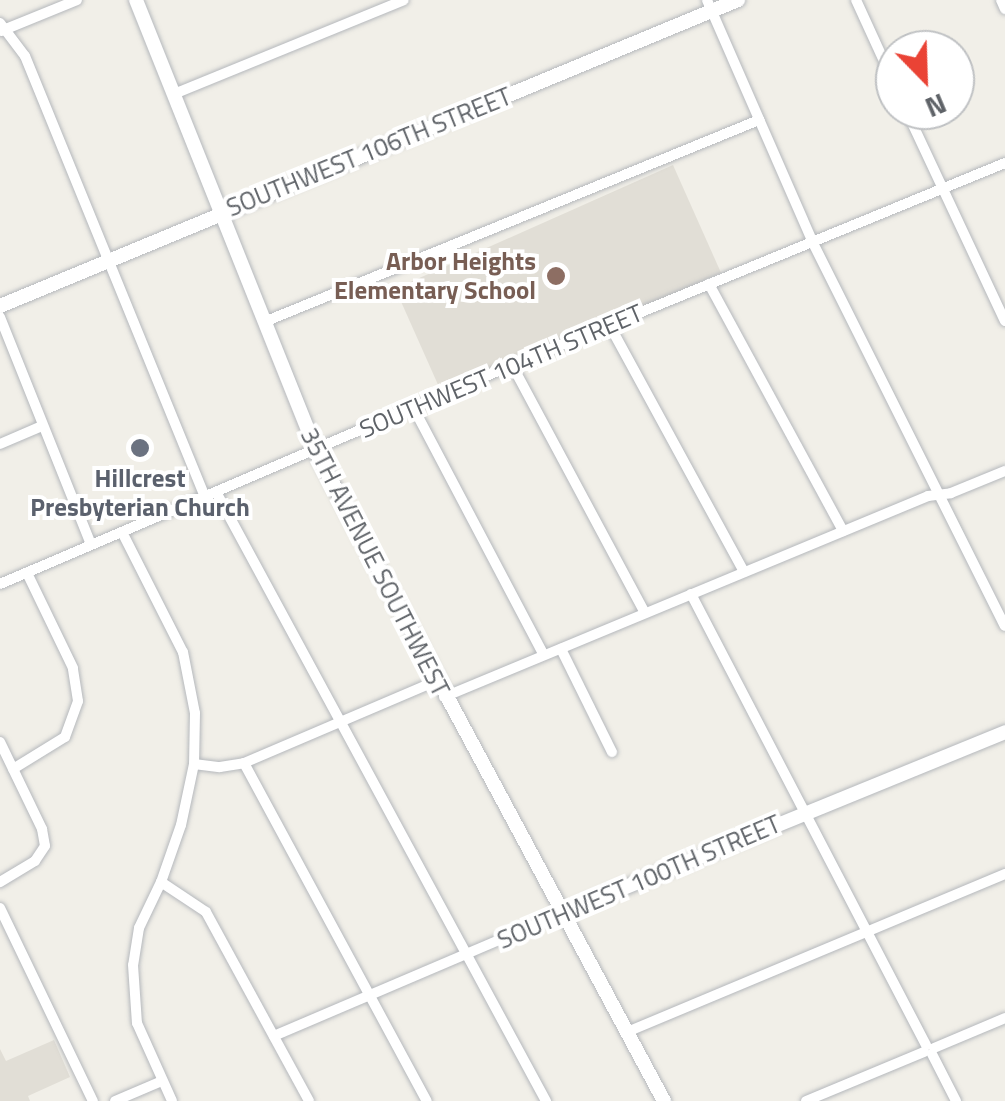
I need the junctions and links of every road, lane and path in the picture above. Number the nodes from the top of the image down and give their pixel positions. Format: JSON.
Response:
{"nodes":[{"id":1,"x":77,"y":0,"type":"edge"},
{"id":2,"x":136,"y":0,"type":"edge"},
{"id":3,"x":404,"y":0,"type":"edge"},
{"id":4,"x":738,"y":0,"type":"edge"},
{"id":5,"x":856,"y":0,"type":"edge"},
{"id":6,"x":1001,"y":0,"type":"edge"},
{"id":7,"x":709,"y":5,"type":"edge"},
{"id":8,"x":1005,"y":8,"type":"edge"},
{"id":9,"x":2,"y":28,"type":"edge"},
{"id":10,"x":875,"y":41,"type":"edge"},
{"id":11,"x":174,"y":94,"type":"junction"},
{"id":12,"x":759,"y":120,"type":"junction"},
{"id":13,"x":915,"y":130,"type":"edge"},
{"id":14,"x":1005,"y":163,"type":"edge"},
{"id":15,"x":943,"y":189,"type":"junction"},
{"id":16,"x":220,"y":213,"type":"junction"},
{"id":17,"x":814,"y":242,"type":"junction"},
{"id":18,"x":109,"y":259,"type":"junction"},
{"id":19,"x":709,"y":284,"type":"junction"},
{"id":20,"x":0,"y":306,"type":"edge"},
{"id":21,"x":0,"y":317,"type":"edge"},
{"id":22,"x":1005,"y":321,"type":"edge"},
{"id":23,"x":264,"y":322,"type":"junction"},
{"id":24,"x":610,"y":326,"type":"junction"},
{"id":25,"x":512,"y":365,"type":"junction"},
{"id":26,"x":414,"y":407,"type":"junction"},
{"id":27,"x":42,"y":426,"type":"junction"},
{"id":28,"x":0,"y":444,"type":"edge"},
{"id":29,"x":315,"y":450,"type":"junction"},
{"id":30,"x":1005,"y":471,"type":"edge"},
{"id":31,"x":211,"y":494,"type":"junction"},
{"id":32,"x":938,"y":495,"type":"junction"},
{"id":33,"x":842,"y":531,"type":"junction"},
{"id":34,"x":122,"y":532,"type":"junction"},
{"id":35,"x":91,"y":545,"type":"junction"},
{"id":36,"x":744,"y":572,"type":"junction"},
{"id":37,"x":27,"y":573,"type":"junction"},
{"id":38,"x":0,"y":584,"type":"edge"},
{"id":39,"x":692,"y":594,"type":"junction"},
{"id":40,"x":645,"y":613,"type":"junction"},
{"id":41,"x":1005,"y":626,"type":"edge"},
{"id":42,"x":560,"y":649,"type":"junction"},
{"id":43,"x":544,"y":656,"type":"junction"},
{"id":44,"x":436,"y":681,"type":"junction"},
{"id":45,"x":444,"y":697,"type":"junction"},
{"id":46,"x":340,"y":721,"type":"junction"},
{"id":47,"x":1005,"y":732,"type":"edge"},
{"id":48,"x":0,"y":742,"type":"edge"},
{"id":49,"x":612,"y":752,"type":"dead end"},
{"id":50,"x":244,"y":763,"type":"junction"},
{"id":51,"x":194,"y":764,"type":"junction"},
{"id":52,"x":13,"y":769,"type":"junction"},
{"id":53,"x":805,"y":813,"type":"junction"},
{"id":54,"x":1005,"y":874,"type":"edge"},
{"id":55,"x":0,"y":882,"type":"edge"},
{"id":56,"x":162,"y":882,"type":"junction"},
{"id":57,"x":0,"y":908,"type":"edge"},
{"id":58,"x":562,"y":913,"type":"junction"},
{"id":59,"x":867,"y":931,"type":"junction"},
{"id":60,"x":6,"y":935,"type":"edge"},
{"id":61,"x":466,"y":954,"type":"junction"},
{"id":62,"x":370,"y":994,"type":"junction"},
{"id":63,"x":1005,"y":1018,"type":"edge"},
{"id":64,"x":627,"y":1032,"type":"junction"},
{"id":65,"x":274,"y":1036,"type":"junction"},
{"id":66,"x":929,"y":1050,"type":"junction"},
{"id":67,"x":162,"y":1081,"type":"junction"},
{"id":68,"x":93,"y":1101,"type":"edge"},
{"id":69,"x":114,"y":1101,"type":"edge"},
{"id":70,"x":172,"y":1101,"type":"edge"},
{"id":71,"x":309,"y":1101,"type":"edge"},
{"id":72,"x":427,"y":1101,"type":"edge"},
{"id":73,"x":546,"y":1101,"type":"edge"},
{"id":74,"x":664,"y":1101,"type":"edge"},
{"id":75,"x":806,"y":1101,"type":"edge"},
{"id":76,"x":956,"y":1101,"type":"edge"}],
"edges":[{"from":1,"to":9,"type":"street"},
{"from":2,"to":11,"type":"street","name":"35TH AVENUE SOUTHWEST"},
{"from":3,"to":11,"type":"street"},
{"from":4,"to":7,"type":"street","name":"SOUTHWEST 106TH STREET"},
{"from":5,"to":10,"type":"street"},
{"from":6,"to":8,"type":"street"},
{"from":7,"to":12,"type":"street"},
{"from":7,"to":16,"type":"street","name":"SOUTHWEST 106TH STREET"},
{"from":9,"to":18,"type":"street"},
{"from":11,"to":16,"type":"street","name":"35TH AVENUE SOUTHWEST"},
{"from":12,"to":17,"type":"street"},
{"from":12,"to":23,"type":"street"},
{"from":13,"to":15,"type":"street"},
{"from":14,"to":15,"type":"street","name":"SOUTHWEST 104TH STREET"},
{"from":15,"to":17,"type":"street","name":"SOUTHWEST 104TH STREET"},
{"from":15,"to":22,"type":"street"},
{"from":16,"to":18,"type":"street","name":"SOUTHWEST 106TH STREET"},
{"from":16,"to":23,"type":"street","name":"35TH AVENUE SOUTHWEST"},
{"from":17,"to":19,"type":"street","name":"SOUTHWEST 104TH STREET"},
{"from":17,"to":32,"type":"street"},
{"from":18,"to":20,"type":"street","name":"SOUTHWEST 106TH STREET"},
{"from":18,"to":31,"type":"street"},
{"from":19,"to":24,"type":"street","name":"SOUTHWEST 104TH STREET"},
{"from":19,"to":33,"type":"street"},
{"from":21,"to":27,"type":"street"},
{"from":23,"to":29,"type":"street","name":"35TH AVENUE SOUTHWEST"},
{"from":24,"to":25,"type":"street","name":"SOUTHWEST 104TH STREET"},
{"from":24,"to":36,"type":"street"},
{"from":25,"to":26,"type":"street","name":"SOUTHWEST 104TH STREET"},
{"from":25,"to":40,"type":"street"},
{"from":26,"to":29,"type":"street","name":"SOUTHWEST 104TH STREET"},
{"from":26,"to":43,"type":"street"},
{"from":27,"to":28,"type":"street"},
{"from":27,"to":35,"type":"street"},
{"from":29,"to":31,"type":"street","name":"SOUTHWEST 104TH STREET"},
{"from":29,"to":44,"type":"street","name":"35TH AVENUE SOUTHWEST"},
{"from":30,"to":32,"type":"street"},
{"from":31,"to":34,"type":"street","name":"SOUTHWEST 104TH STREET"},
{"from":31,"to":46,"type":"street"},
{"from":32,"to":33,"type":"street"},
{"from":32,"to":41,"type":"street"},
{"from":33,"to":36,"type":"street"},
{"from":34,"to":35,"type":"street","name":"SOUTHWEST 104TH STREET"},
{"from":34,"to":51,"type":"street"},
{"from":35,"to":37,"type":"street","name":"SOUTHWEST 104TH STREET"},
{"from":36,"to":39,"type":"street"},
{"from":37,"to":38,"type":"street","name":"SOUTHWEST 104TH STREET"},
{"from":37,"to":52,"type":"street"},
{"from":39,"to":40,"type":"street"},
{"from":39,"to":53,"type":"street"},
{"from":40,"to":42,"type":"street"},
{"from":42,"to":43,"type":"street"},
{"from":42,"to":49,"type":"street"},
{"from":43,"to":45,"type":"street"},
{"from":44,"to":45,"type":"street","name":"35TH AVENUE SOUTHWEST"},
{"from":44,"to":46,"type":"street"},
{"from":45,"to":58,"type":"street","name":"35TH AVENUE SOUTHWEST"},
{"from":46,"to":50,"type":"street"},
{"from":46,"to":61,"type":"street"},
{"from":47,"to":53,"type":"street","name":"SOUTHWEST 100TH STREET"},
{"from":48,"to":52,"type":"street"},
{"from":50,"to":51,"type":"street"},
{"from":50,"to":62,"type":"street"},
{"from":51,"to":56,"type":"street"},
{"from":52,"to":55,"type":"street"},
{"from":53,"to":58,"type":"street","name":"SOUTHWEST 100TH STREET"},
{"from":53,"to":59,"type":"street"},
{"from":54,"to":59,"type":"street"},
{"from":56,"to":65,"type":"street"},
{"from":56,"to":67,"type":"street"},
{"from":57,"to":60,"type":"street"},
{"from":58,"to":61,"type":"street","name":"SOUTHWEST 100TH STREET"},
{"from":58,"to":64,"type":"street","name":"35TH AVENUE SOUTHWEST"},
{"from":59,"to":64,"type":"street"},
{"from":59,"to":66,"type":"street"},
{"from":60,"to":68,"type":"street"},
{"from":61,"to":62,"type":"street","name":"SOUTHWEST 100TH STREET"},
{"from":61,"to":73,"type":"street"},
{"from":62,"to":65,"type":"street","name":"SOUTHWEST 100TH STREET"},
{"from":62,"to":72,"type":"street"},
{"from":63,"to":66,"type":"street"},
{"from":64,"to":74,"type":"street","name":"35TH AVENUE SOUTHWEST"},
{"from":65,"to":71,"type":"street"},
{"from":66,"to":75,"type":"street"},
{"from":66,"to":76,"type":"street"},
{"from":67,"to":69,"type":"street"},
{"from":67,"to":70,"type":"street"}]}
